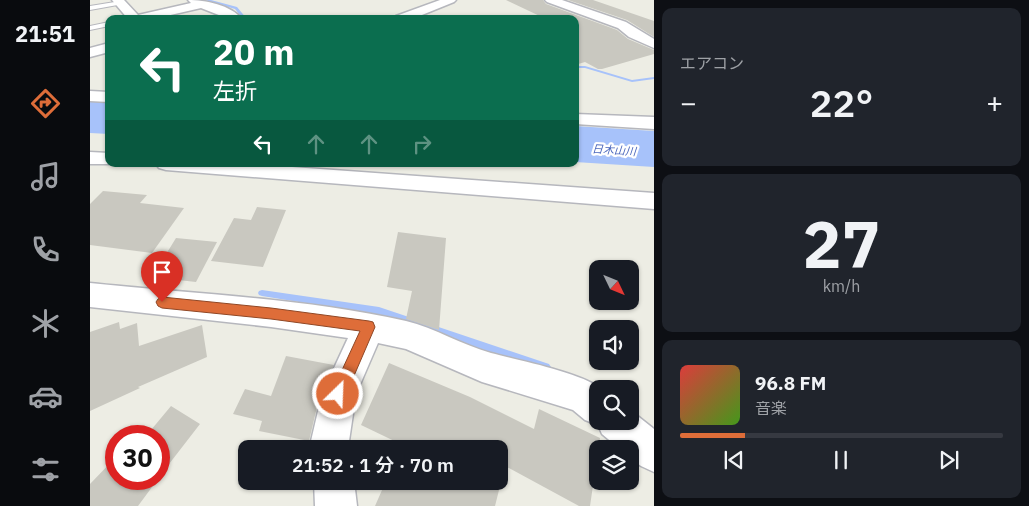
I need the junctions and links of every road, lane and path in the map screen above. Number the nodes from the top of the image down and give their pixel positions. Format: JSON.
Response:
{"nodes":[{"id":1,"x":450,"y":0,"type":"edge"},
{"id":2,"x":550,"y":0,"type":"edge"},
{"id":3,"x":119,"y":1,"type":"edge"},
{"id":4,"x":197,"y":2,"type":"edge"},
{"id":5,"x":90,"y":8,"type":"edge"},
{"id":6,"x":588,"y":14,"type":"junction"},
{"id":7,"x":132,"y":15,"type":"edge"},
{"id":8,"x":150,"y":15,"type":"edge"},
{"id":9,"x":233,"y":15,"type":"edge"},
{"id":10,"x":411,"y":15,"type":"edge"},
{"id":11,"x":579,"y":16,"type":"edge"},
{"id":12,"x":644,"y":24,"type":"dead end"},
{"id":13,"x":105,"y":25,"type":"edge"},
{"id":14,"x":625,"y":27,"type":"junction"},
{"id":15,"x":90,"y":28,"type":"edge"},
{"id":16,"x":654,"y":44,"type":"edge"},
{"id":17,"x":105,"y":48,"type":"edge"},
{"id":18,"x":90,"y":53,"type":"edge"},
{"id":19,"x":90,"y":96,"type":"edge"},
{"id":20,"x":105,"y":97,"type":"edge"},
{"id":21,"x":579,"y":119,"type":"edge"},
{"id":22,"x":654,"y":123,"type":"edge"},
{"id":23,"x":90,"y":158,"type":"edge"},
{"id":24,"x":105,"y":159,"type":"edge"},
{"id":25,"x":206,"y":167,"type":"edge"},
{"id":26,"x":654,"y":201,"type":"edge"},
{"id":27,"x":90,"y":295,"type":"edge"},
{"id":28,"x":369,"y":327,"type":"junction"},
{"id":29,"x":589,"y":400,"type":"edge"},
{"id":30,"x":626,"y":430,"type":"edge"},
{"id":31,"x":330,"y":440,"type":"edge"},
{"id":32,"x":654,"y":453,"type":"edge"},
{"id":33,"x":335,"y":490,"type":"edge"},
{"id":34,"x":336,"y":506,"type":"edge"}],
"edges":[{"from":1,"to":10,"type":"street"},
{"from":2,"to":6,"type":"street"},
{"from":3,"to":5,"type":"lane"},
{"from":3,"to":7,"type":"street"},
{"from":4,"to":8,"type":"street"},
{"from":4,"to":9,"type":"street"},
{"from":6,"to":11,"type":"street"},
{"from":6,"to":14,"type":"street"},
{"from":12,"to":14,"type":"street"},
{"from":13,"to":15,"type":"lane"},
{"from":14,"to":16,"type":"street"},
{"from":17,"to":18,"type":"street"},
{"from":19,"to":20,"type":"street"},
{"from":21,"to":22,"type":"street"},
{"from":23,"to":24,"type":"street"},
{"from":25,"to":26,"type":"street"},
{"from":27,"to":28,"type":"street"},
{"from":28,"to":29,"type":"street"},
{"from":28,"to":31,"type":"street"},
{"from":30,"to":32,"type":"street"},
{"from":33,"to":34,"type":"street"}]}
